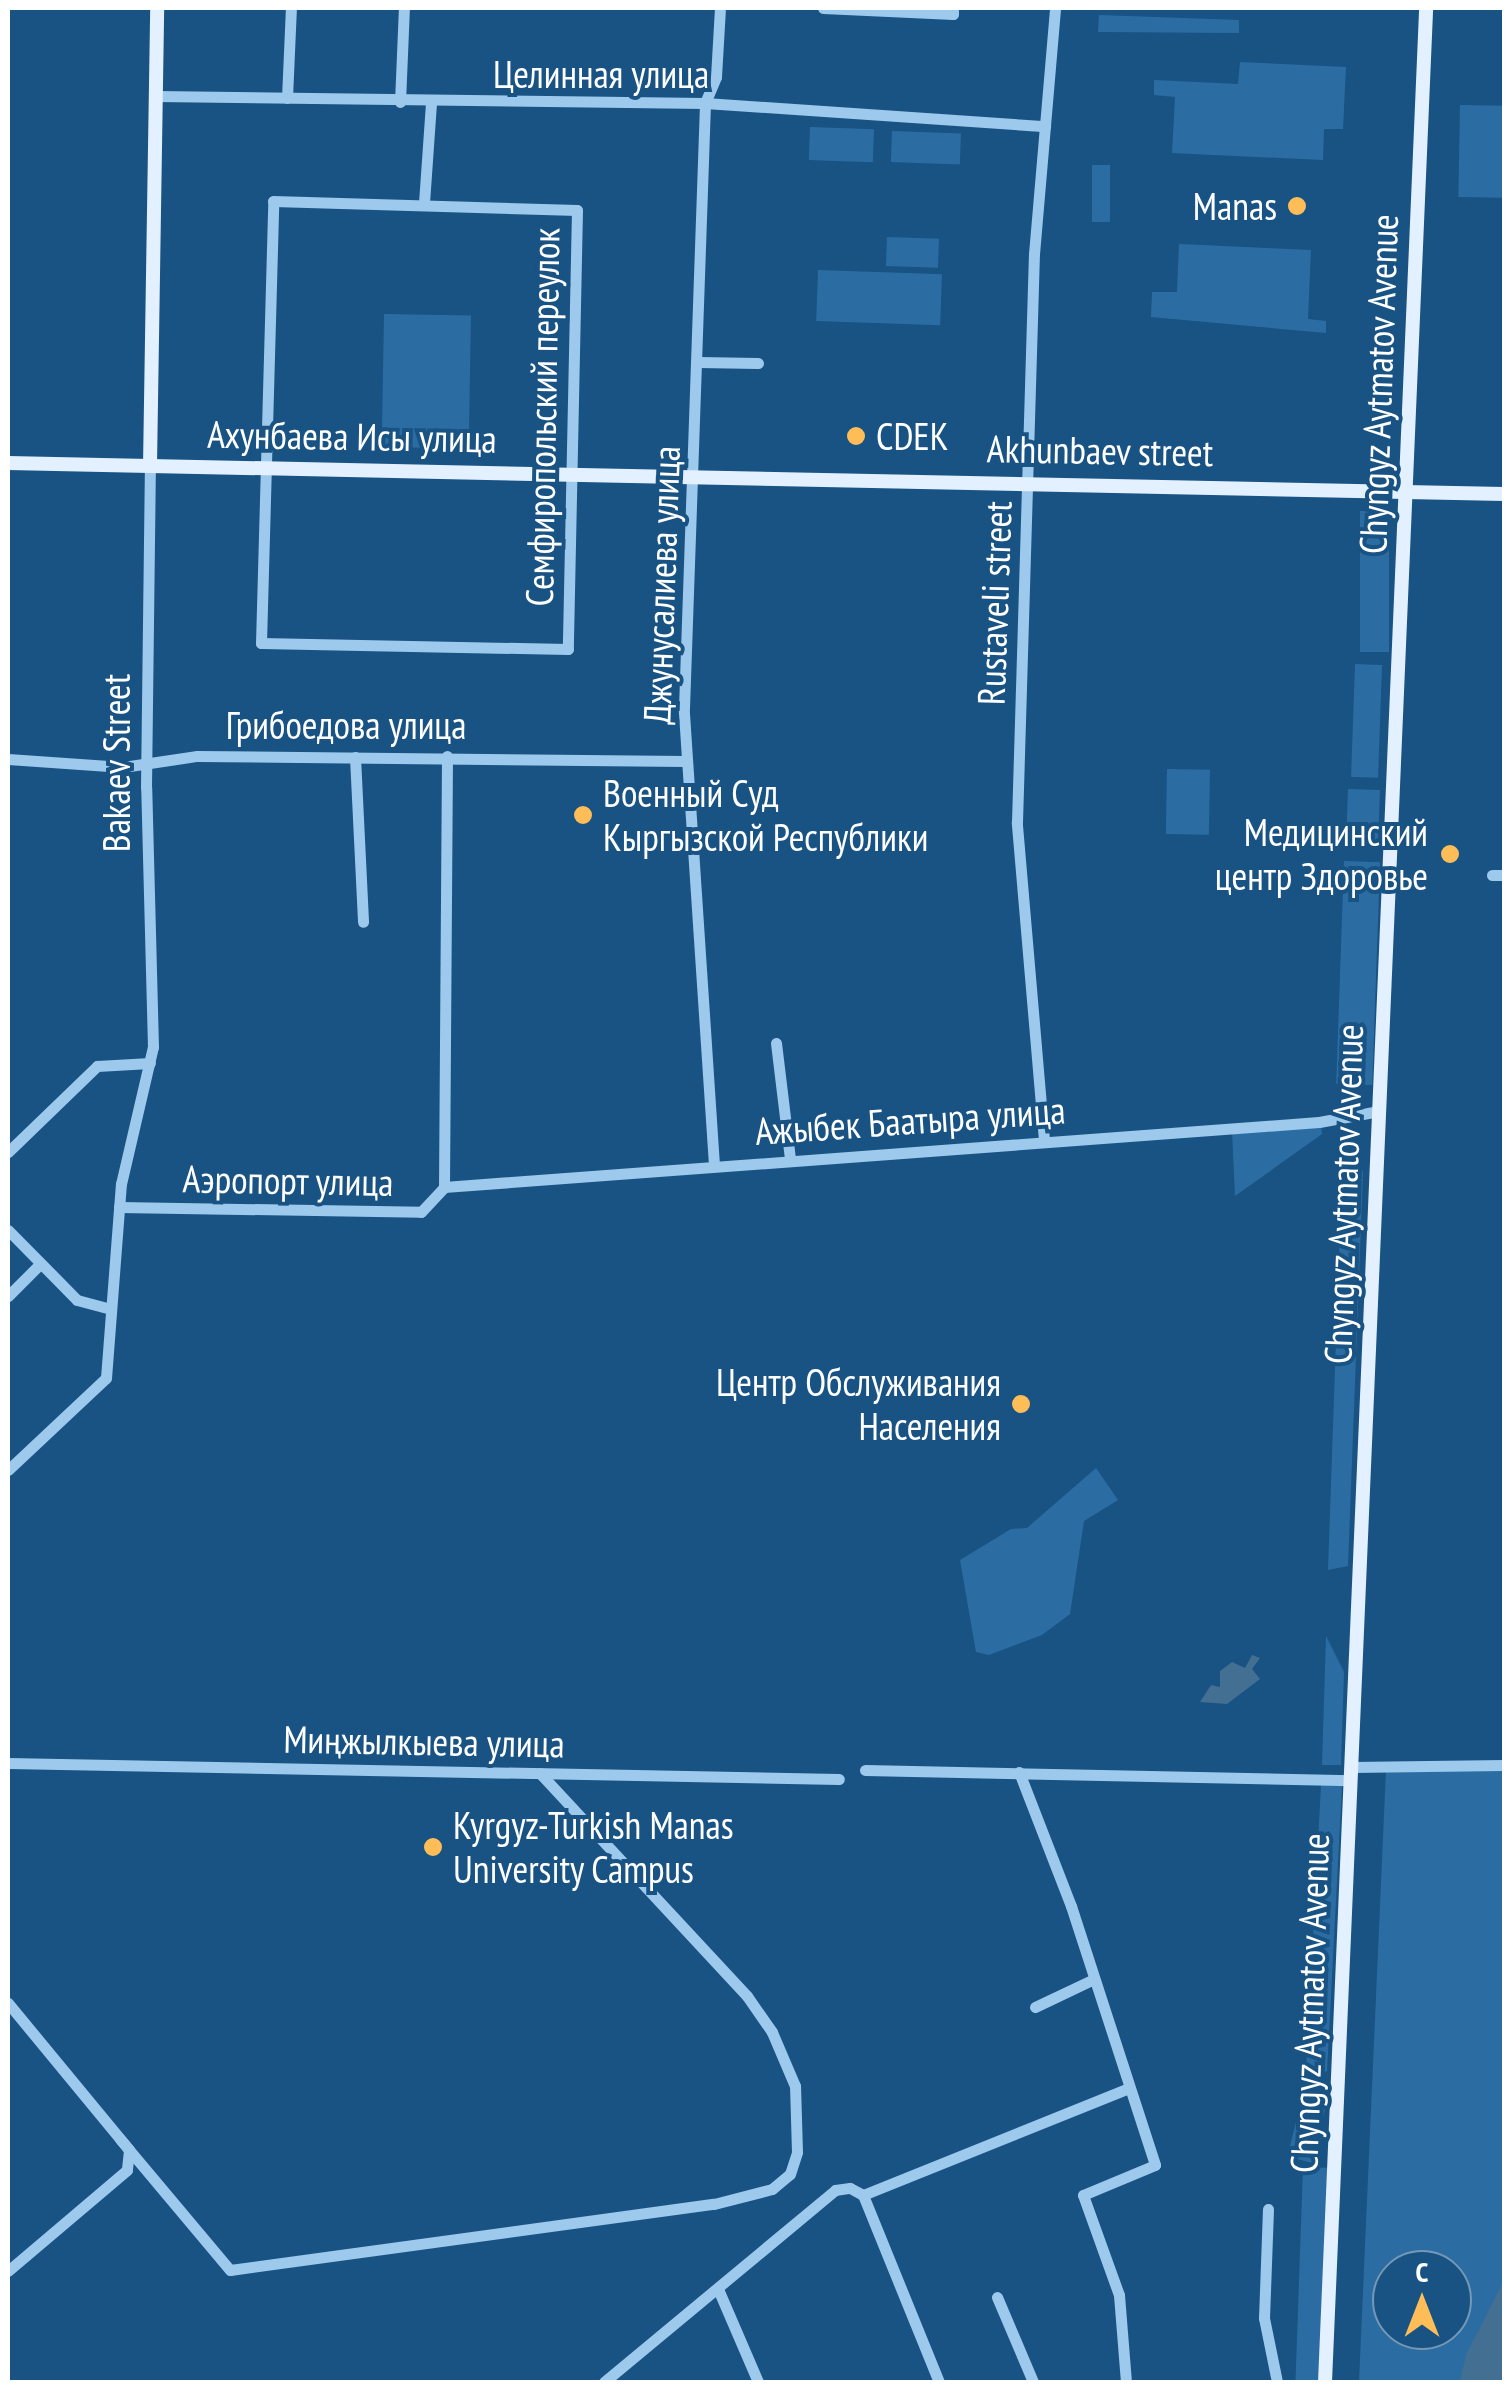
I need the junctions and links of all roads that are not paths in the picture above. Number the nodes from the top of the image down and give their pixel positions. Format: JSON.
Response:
{"nodes":[{"id":1,"x":157,"y":8,"type":"edge"},
{"id":2,"x":290,"y":8,"type":"edge"},
{"id":3,"x":404,"y":8,"type":"edge"},
{"id":4,"x":720,"y":8,"type":"edge"},
{"id":5,"x":824,"y":8,"type":"edge"},
{"id":6,"x":953,"y":8,"type":"edge"},
{"id":7,"x":1056,"y":8,"type":"edge"},
{"id":8,"x":1426,"y":8,"type":"edge"},
{"id":9,"x":156,"y":96,"type":"junction"},
{"id":10,"x":287,"y":98,"type":"junction"},
{"id":11,"x":400,"y":102,"type":"junction"},
{"id":12,"x":430,"y":103,"type":"junction"},
{"id":13,"x":705,"y":103,"type":"junction"},
{"id":14,"x":1045,"y":126,"type":"junction"},
{"id":15,"x":424,"y":203,"type":"junction"},
{"id":16,"x":698,"y":362,"type":"junction"},
{"id":17,"x":758,"y":363,"type":"dead end"},
{"id":18,"x":8,"y":463,"type":"edge"},
{"id":19,"x":150,"y":466,"type":"junction"},
{"id":20,"x":269,"y":468,"type":"junction"},
{"id":21,"x":573,"y":472,"type":"junction"},
{"id":22,"x":694,"y":473,"type":"junction"},
{"id":23,"x":1028,"y":481,"type":"junction"},
{"id":24,"x":1406,"y":490,"type":"junction"},
{"id":25,"x":1504,"y":494,"type":"edge"},
{"id":26,"x":355,"y":756,"type":"junction"},
{"id":27,"x":447,"y":756,"type":"junction"},
{"id":28,"x":8,"y":759,"type":"edge"},
{"id":29,"x":685,"y":761,"type":"junction"},
{"id":30,"x":148,"y":764,"type":"junction"},
{"id":31,"x":363,"y":922,"type":"dead end"},
{"id":32,"x":776,"y":1043,"type":"dead end"},
{"id":33,"x":150,"y":1063,"type":"junction"},
{"id":34,"x":1379,"y":1111,"type":"junction"},
{"id":35,"x":1044,"y":1140,"type":"junction"},
{"id":36,"x":8,"y":1152,"type":"edge"},
{"id":37,"x":790,"y":1159,"type":"junction"},
{"id":38,"x":714,"y":1165,"type":"junction"},
{"id":39,"x":444,"y":1187,"type":"junction"},
{"id":40,"x":119,"y":1207,"type":"junction"},
{"id":41,"x":8,"y":1230,"type":"edge"},
{"id":42,"x":40,"y":1264,"type":"junction"},
{"id":43,"x":8,"y":1296,"type":"edge"},
{"id":44,"x":110,"y":1309,"type":"junction"},
{"id":45,"x":8,"y":1470,"type":"edge"},
{"id":46,"x":8,"y":1763,"type":"edge"},
{"id":47,"x":1504,"y":1765,"type":"edge"},
{"id":48,"x":865,"y":1770,"type":"dead end"},
{"id":49,"x":1019,"y":1772,"type":"junction"},
{"id":50,"x":540,"y":1773,"type":"junction"},
{"id":51,"x":1352,"y":1773,"type":"junction"},
{"id":52,"x":839,"y":1779,"type":"dead end"},
{"id":53,"x":1094,"y":1978,"type":"junction"},
{"id":54,"x":8,"y":2004,"type":"edge"},
{"id":55,"x":1036,"y":2007,"type":"dead end"},
{"id":56,"x":1129,"y":2088,"type":"junction"},
{"id":57,"x":120,"y":2139,"type":"junction"},
{"id":58,"x":863,"y":2195,"type":"junction"},
{"id":59,"x":1268,"y":2209,"type":"dead end"},
{"id":60,"x":8,"y":2271,"type":"edge"},
{"id":61,"x":718,"y":2288,"type":"junction"},
{"id":62,"x":997,"y":2297,"type":"dead end"},
{"id":63,"x":604,"y":2382,"type":"edge"},
{"id":64,"x":758,"y":2382,"type":"edge"},
{"id":65,"x":940,"y":2382,"type":"edge"},
{"id":66,"x":1033,"y":2382,"type":"edge"},
{"id":67,"x":1126,"y":2382,"type":"edge"},
{"id":68,"x":1277,"y":2382,"type":"edge"},
{"id":69,"x":1326,"y":2382,"type":"edge"}],
"edges":[{"from":1,"to":9,"type":"main road","name":"Bakaev Street"},
{"from":2,"to":10,"type":"street"},
{"from":3,"to":11,"type":"street"},
{"from":4,"to":13,"type":"street","name":"Джунусалиева улица"},
{"from":5,"to":6,"type":"street"},
{"from":7,"to":14,"type":"street","name":"Rustaveli street"},
{"from":8,"to":24,"type":"main road","name":"Chyngyz Aytmatov Avenue"},
{"from":9,"to":10,"type":"street","name":"Целинная улица"},
{"from":9,"to":19,"type":"main road","name":"Bakaev Street"},
{"from":10,"to":11,"type":"street","name":"Целинная улица"},
{"from":11,"to":12,"type":"street","name":"Целинная улица"},
{"from":12,"to":13,"type":"street","name":"Целинная улица"},
{"from":12,"to":15,"type":"street"},
{"from":13,"to":14,"type":"street","name":"Целинная улица"},
{"from":13,"to":16,"type":"street","name":"Джунусалиева улица"},
{"from":14,"to":23,"type":"street","name":"Rustaveli street"},
{"from":15,"to":20,"type":"street","name":"Семфиропольский переулок"},
{"from":15,"to":21,"type":"street","name":"Семфиропольский переулок"},
{"from":16,"to":17,"type":"street"},
{"from":16,"to":22,"type":"street","name":"Джунусалиева улица"},
{"from":18,"to":19,"type":"main road","name":"Ахунбаева Исы улица"},
{"from":19,"to":20,"type":"main road","name":"Ахунбаева Исы улица"},
{"from":19,"to":30,"type":"street","name":"Bakaev Street"},
{"from":20,"to":21,"type":"main road","name":"Ахунбаева Исы улица"},
{"from":20,"to":21,"type":"street","name":"Семфиропольский переулок"},
{"from":21,"to":22,"type":"main road","name":"Ахунбаева Исы улица"},
{"from":22,"to":23,"type":"main road","name":"Akhunbaev street"},
{"from":22,"to":29,"type":"street","name":"Джунусалиева улица"},
{"from":23,"to":24,"type":"main road","name":"Akhunbaev street"},
{"from":23,"to":35,"type":"street","name":"Rustaveli street"},
{"from":24,"to":25,"type":"main road","name":"Akhunbaev street"},
{"from":24,"to":34,"type":"main road","name":"Chyngyz Aytmatov Avenue"},
{"from":26,"to":27,"type":"street","name":"Грибоедова улица"},
{"from":26,"to":30,"type":"street","name":"Грибоедова улица"},
{"from":26,"to":31,"type":"street"},
{"from":27,"to":29,"type":"street","name":"Грибоедова улица"},
{"from":27,"to":39,"type":"street"},
{"from":28,"to":30,"type":"street","name":"Грибоедова улица"},
{"from":29,"to":38,"type":"street","name":"Джунусалиева улица"},
{"from":30,"to":33,"type":"street","name":"Bakaev Street"},
{"from":32,"to":37,"type":"street"},
{"from":33,"to":36,"type":"street"},
{"from":33,"to":40,"type":"street","name":"Bakaev Street"},
{"from":34,"to":35,"type":"street","name":"Ажыбек Баатыра улица"},
{"from":34,"to":51,"type":"main road","name":"Chyngyz Aytmatov Avenue"},
{"from":35,"to":37,"type":"street","name":"Ажыбек Баатыра улица"},
{"from":37,"to":38,"type":"street","name":"Ажыбек Баатыра улица"},
{"from":38,"to":39,"type":"street","name":"Ажыбек Баатыра улица"},
{"from":39,"to":40,"type":"street","name":"Аэропорт улица"},
{"from":40,"to":44,"type":"street","name":"Bakaev Street"},
{"from":41,"to":42,"type":"street"},
{"from":42,"to":43,"type":"street"},
{"from":42,"to":44,"type":"street"},
{"from":44,"to":45,"type":"street","name":"Bakaev Street"},
{"from":46,"to":50,"type":"street","name":"Миңжылкыева улица"},
{"from":47,"to":51,"type":"street"},
{"from":48,"to":49,"type":"street"},
{"from":49,"to":51,"type":"street"},
{"from":49,"to":53,"type":"street"},
{"from":50,"to":52,"type":"street","name":"Миңжылкыева улица"},
{"from":50,"to":57,"type":"street"},
{"from":51,"to":69,"type":"main road","name":"Chyngyz Aytmatov Avenue"},
{"from":53,"to":55,"type":"street"},
{"from":53,"to":56,"type":"street"},
{"from":54,"to":57,"type":"street"},
{"from":56,"to":58,"type":"street"},
{"from":56,"to":67,"type":"street"},
{"from":57,"to":60,"type":"street"},
{"from":58,"to":61,"type":"street"},
{"from":58,"to":65,"type":"street"},
{"from":59,"to":68,"type":"street"},
{"from":61,"to":63,"type":"street"},
{"from":61,"to":64,"type":"street"},
{"from":62,"to":66,"type":"street"}]}
